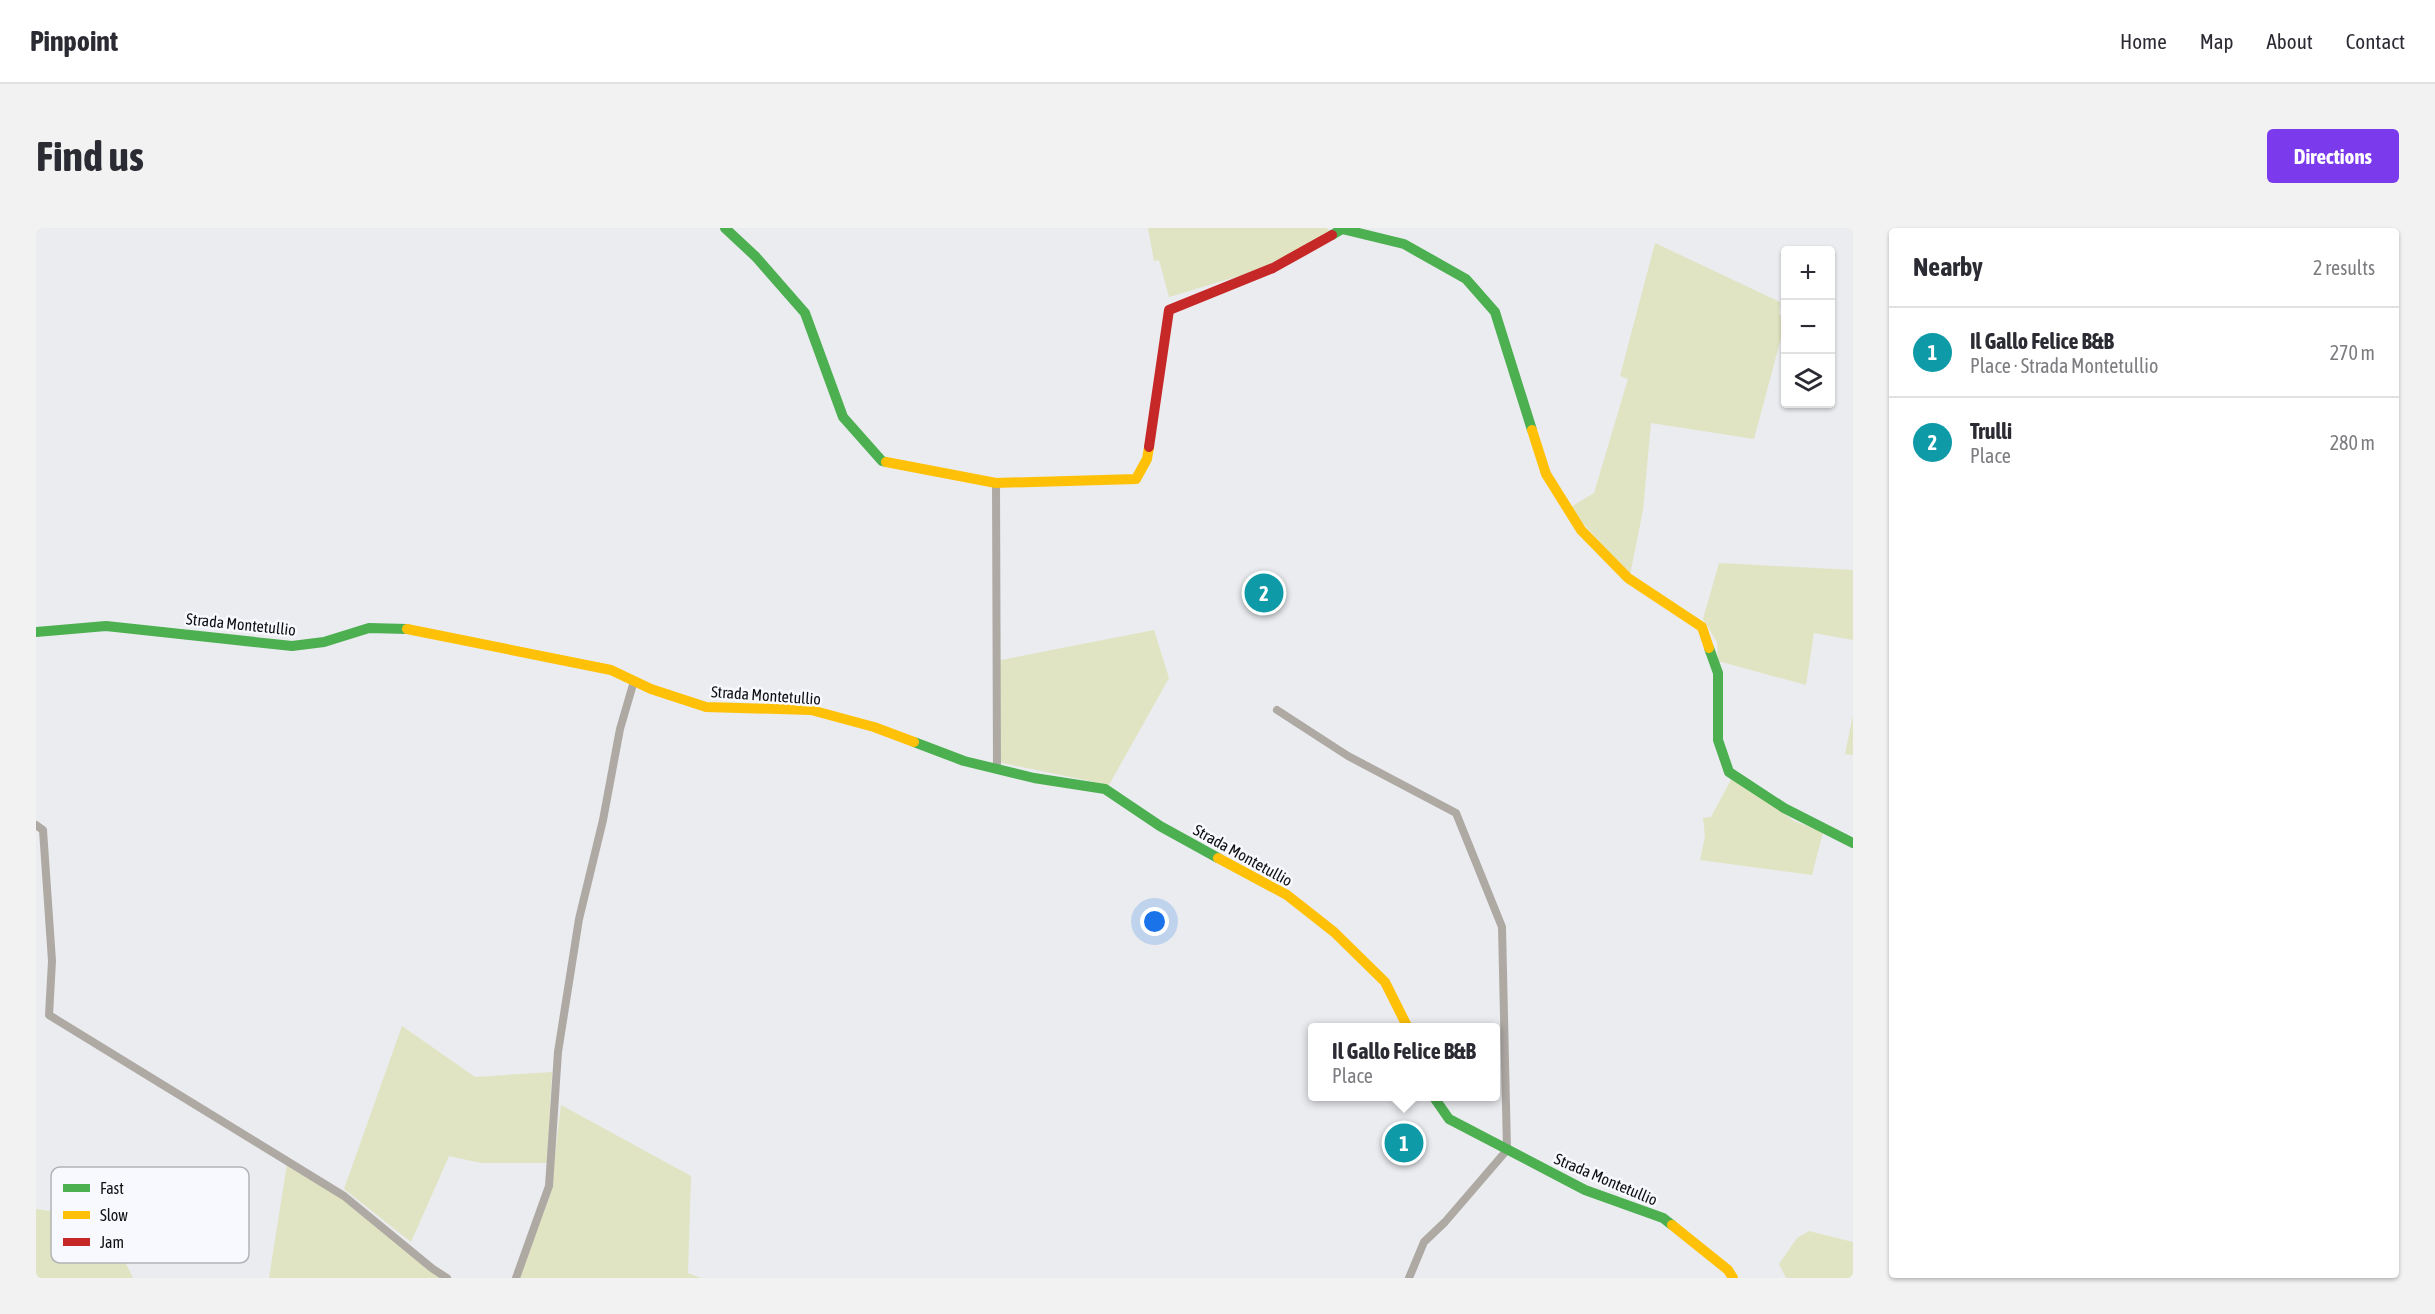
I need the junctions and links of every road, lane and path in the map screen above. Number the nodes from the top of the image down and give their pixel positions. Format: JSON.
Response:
{"nodes":[{"id":1,"x":725,"y":228,"type":"edge"},
{"id":2,"x":996,"y":483,"type":"junction"},
{"id":3,"x":36,"y":632,"type":"edge"},
{"id":4,"x":634,"y":681,"type":"junction"},
{"id":5,"x":1277,"y":710,"type":"dead end"},
{"id":6,"x":997,"y":768,"type":"junction"},
{"id":7,"x":36,"y":825,"type":"edge"},
{"id":8,"x":1853,"y":843,"type":"edge"},
{"id":9,"x":1406,"y":1023,"type":"edge"},
{"id":10,"x":1436,"y":1101,"type":"edge"},
{"id":11,"x":1507,"y":1150,"type":"junction"},
{"id":12,"x":447,"y":1278,"type":"edge"},
{"id":13,"x":516,"y":1278,"type":"edge"},
{"id":14,"x":1409,"y":1278,"type":"edge"},
{"id":15,"x":1733,"y":1278,"type":"edge"}],
"edges":[{"from":1,"to":2,"type":"street"},
{"from":2,"to":6,"type":"street"},
{"from":2,"to":8,"type":"street"},
{"from":3,"to":4,"type":"street","name":"Strada Montetullio"},
{"from":4,"to":6,"type":"street","name":"Strada Montetullio"},
{"from":4,"to":13,"type":"street"},
{"from":5,"to":11,"type":"street"},
{"from":6,"to":9,"type":"street","name":"Strada Montetullio"},
{"from":7,"to":12,"type":"street"},
{"from":10,"to":11,"type":"street","name":"Strada Montetullio"},
{"from":11,"to":14,"type":"street"},
{"from":11,"to":15,"type":"street","name":"Strada Montetullio"}]}
